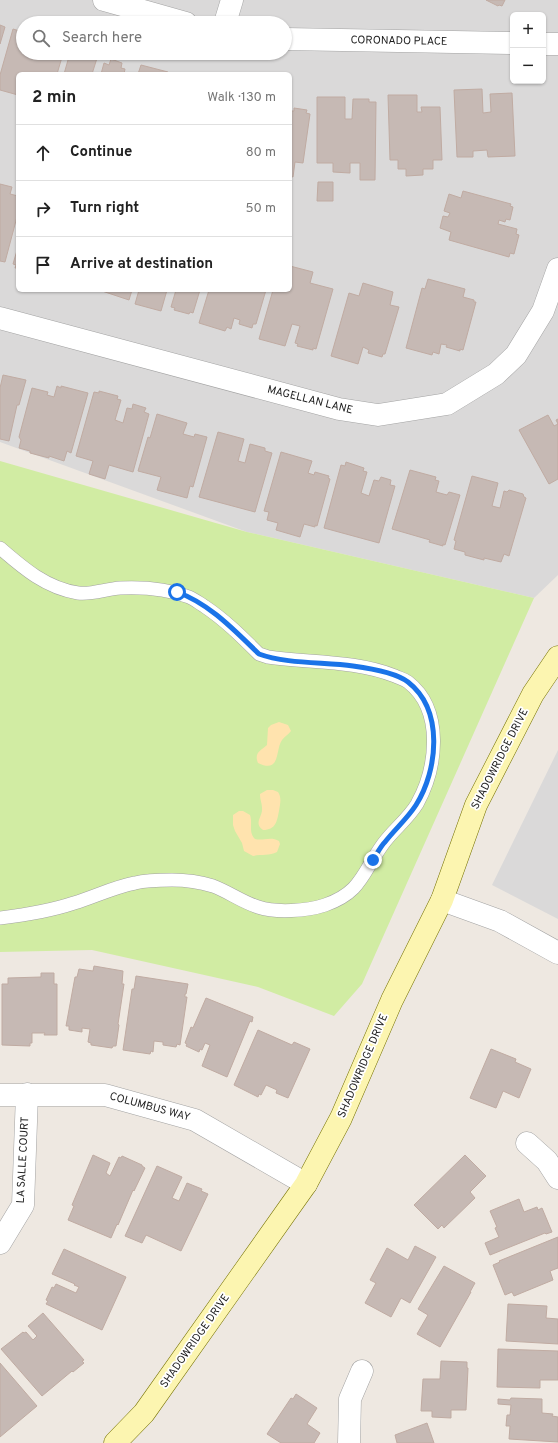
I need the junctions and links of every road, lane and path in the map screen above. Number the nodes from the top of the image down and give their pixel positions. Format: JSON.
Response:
{"nodes":[{"id":1,"x":104,"y":0,"type":"edge"},
{"id":2,"x":232,"y":0,"type":"edge"},
{"id":3,"x":161,"y":16,"type":"edge"},
{"id":4,"x":227,"y":16,"type":"edge"},
{"id":5,"x":292,"y":38,"type":"edge"},
{"id":6,"x":510,"y":43,"type":"edge"},
{"id":7,"x":546,"y":44,"type":"edge"},
{"id":8,"x":558,"y":44,"type":"edge"},
{"id":9,"x":558,"y":269,"type":"edge"},
{"id":10,"x":0,"y":318,"type":"edge"},
{"id":11,"x":0,"y":548,"type":"edge"},
{"id":12,"x":558,"y":657,"type":"edge"},
{"id":13,"x":442,"y":900,"type":"junction"},
{"id":14,"x":0,"y":918,"type":"edge"},
{"id":15,"x":558,"y":953,"type":"edge"},
{"id":16,"x":27,"y":1094,"type":"junction"},
{"id":17,"x":0,"y":1095,"type":"edge"},
{"id":18,"x":528,"y":1143,"type":"dead end"},
{"id":19,"x":558,"y":1178,"type":"edge"},
{"id":20,"x":306,"y":1184,"type":"junction"},
{"id":21,"x":0,"y":1243,"type":"edge"},
{"id":22,"x":362,"y":1371,"type":"dead end"},
{"id":23,"x":115,"y":1443,"type":"edge"},
{"id":24,"x":349,"y":1443,"type":"edge"}],
"edges":[{"from":1,"to":3,"type":"street"},
{"from":2,"to":4,"type":"street"},
{"from":5,"to":6,"type":"street","name":"CORONADO PLACE"},
{"from":7,"to":8,"type":"street"},
{"from":9,"to":10,"type":"street","name":"MAGELLAN LANE"},
{"from":11,"to":14,"type":"lane"},
{"from":12,"to":13,"type":"main road","name":"SHADOWRIDGE DRIVE"},
{"from":13,"to":15,"type":"street"},
{"from":13,"to":20,"type":"main road","name":"SHADOWRIDGE DRIVE"},
{"from":16,"to":17,"type":"street","name":"COLUMBUS WAY"},
{"from":16,"to":20,"type":"street","name":"COLUMBUS WAY"},
{"from":16,"to":21,"type":"street","name":"LA SALLE COURT"},
{"from":18,"to":19,"type":"street"},
{"from":20,"to":23,"type":"main road","name":"SHADOWRIDGE DRIVE"},
{"from":22,"to":24,"type":"street"}]}
